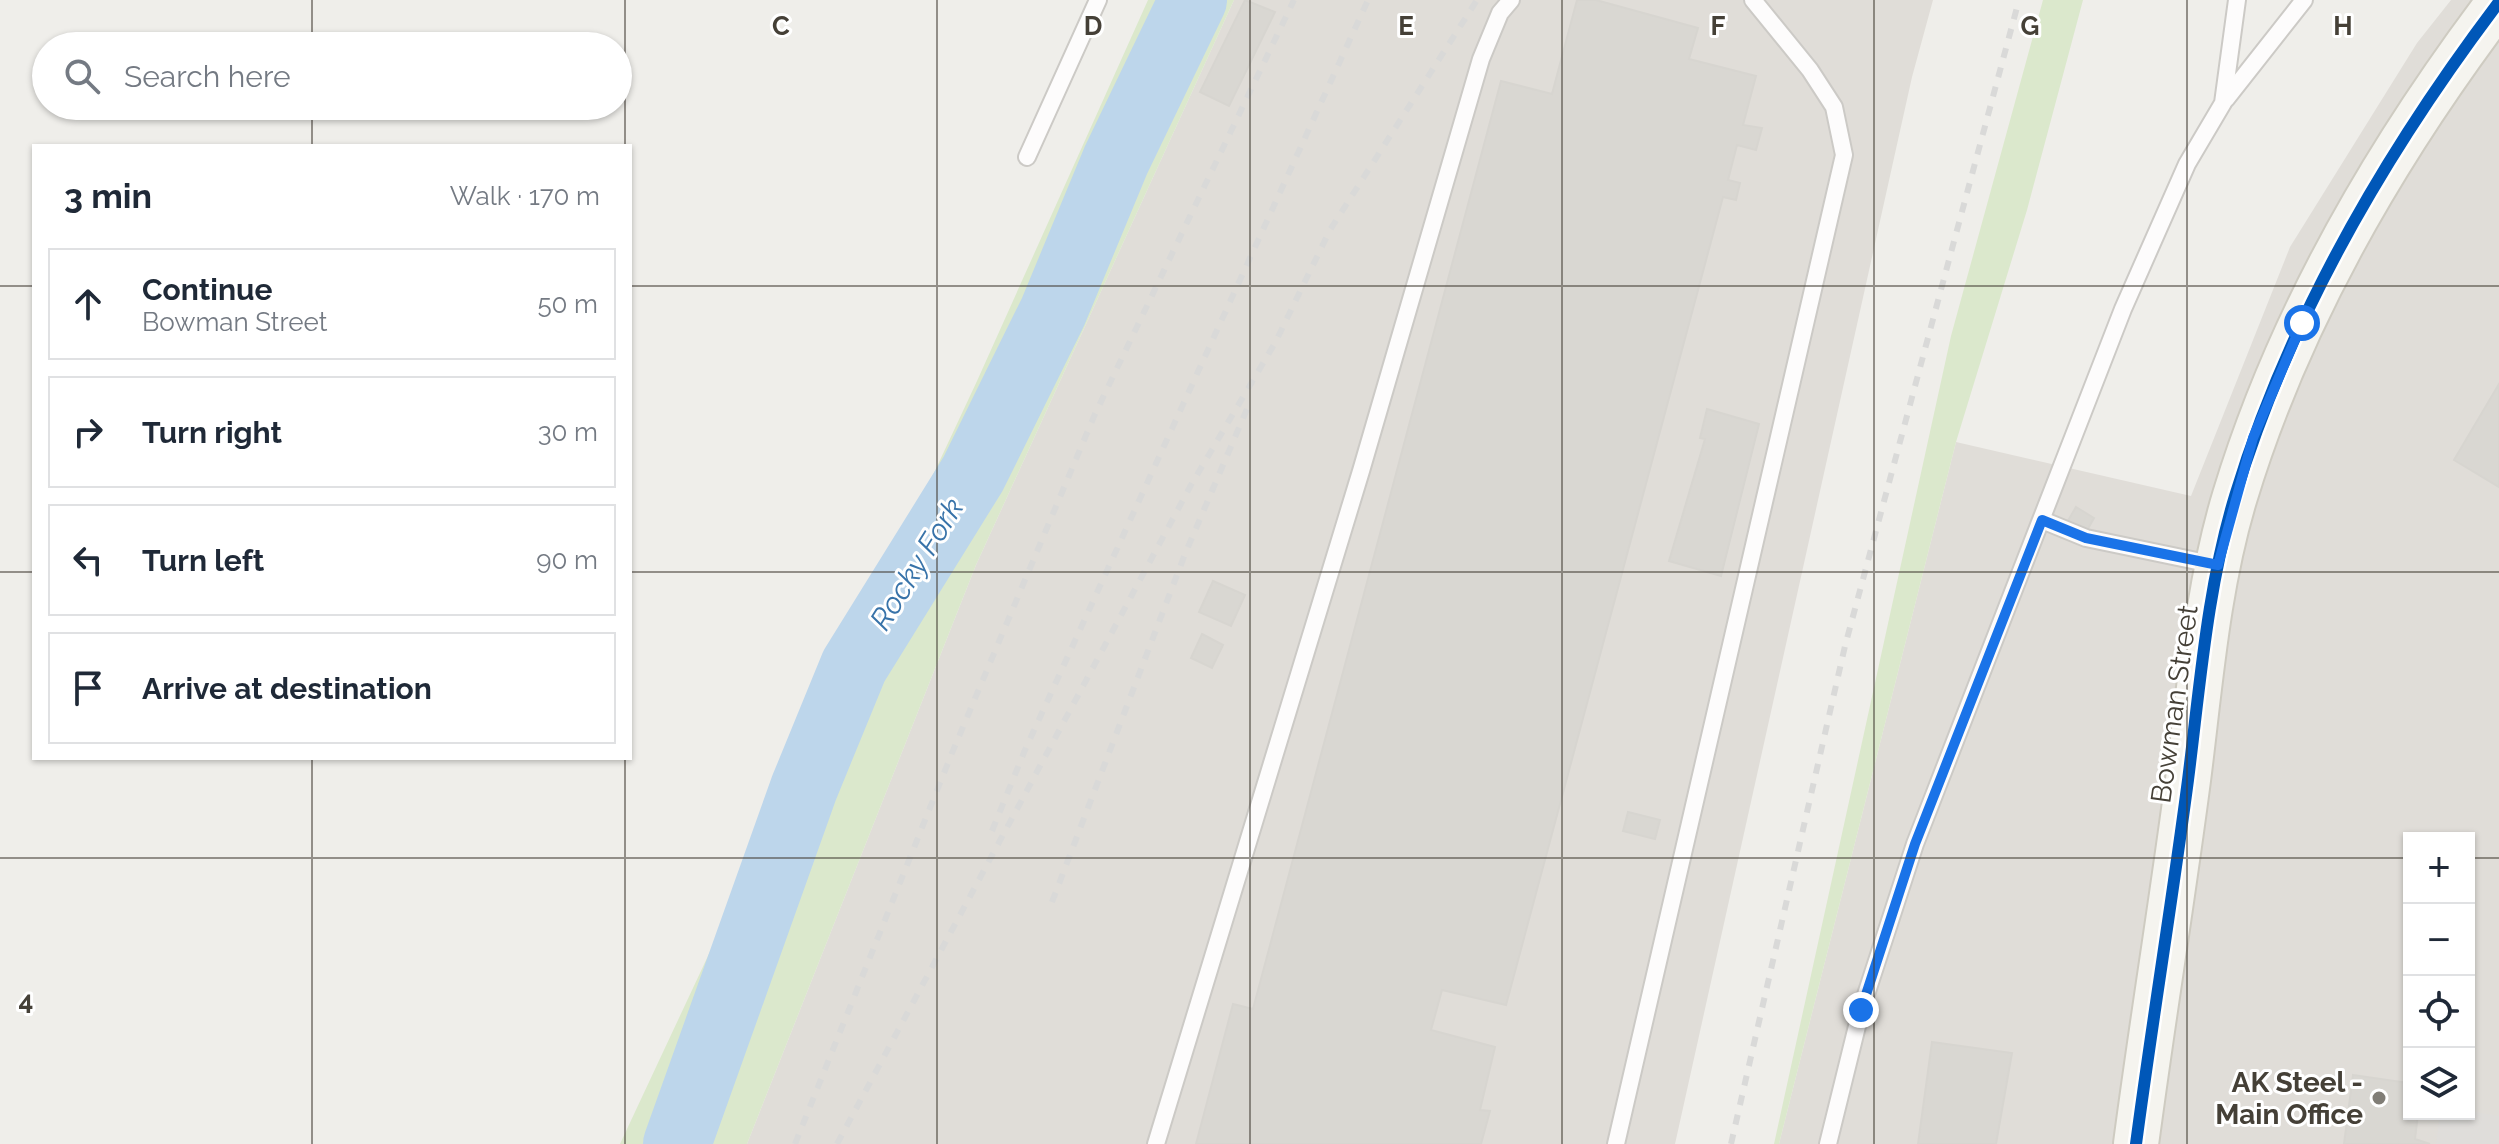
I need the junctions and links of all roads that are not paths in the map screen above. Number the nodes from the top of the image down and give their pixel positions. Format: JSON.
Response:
{"nodes":[{"id":1,"x":1098,"y":0,"type":"edge"},
{"id":2,"x":1511,"y":0,"type":"edge"},
{"id":3,"x":1753,"y":0,"type":"edge"},
{"id":4,"x":2237,"y":0,"type":"edge"},
{"id":5,"x":2304,"y":0,"type":"edge"},
{"id":6,"x":2499,"y":2,"type":"edge"},
{"id":7,"x":2223,"y":103,"type":"junction"},
{"id":8,"x":1027,"y":157,"type":"dead end"},
{"id":9,"x":2042,"y":520,"type":"junction"},
{"id":10,"x":2218,"y":565,"type":"junction"},
{"id":11,"x":1156,"y":1144,"type":"edge"},
{"id":12,"x":1616,"y":1144,"type":"edge"},
{"id":13,"x":1828,"y":1144,"type":"edge"},
{"id":14,"x":2136,"y":1144,"type":"edge"}],
"edges":[{"from":1,"to":8,"type":"lane"},
{"from":2,"to":11,"type":"lane"},
{"from":3,"to":12,"type":"lane"},
{"from":4,"to":7,"type":"lane"},
{"from":5,"to":7,"type":"lane"},
{"from":6,"to":10,"type":"street","name":"Bowman Street"},
{"from":7,"to":9,"type":"lane"},
{"from":9,"to":10,"type":"lane"},
{"from":9,"to":13,"type":"lane"},
{"from":10,"to":14,"type":"street","name":"Bowman Street"}]}
